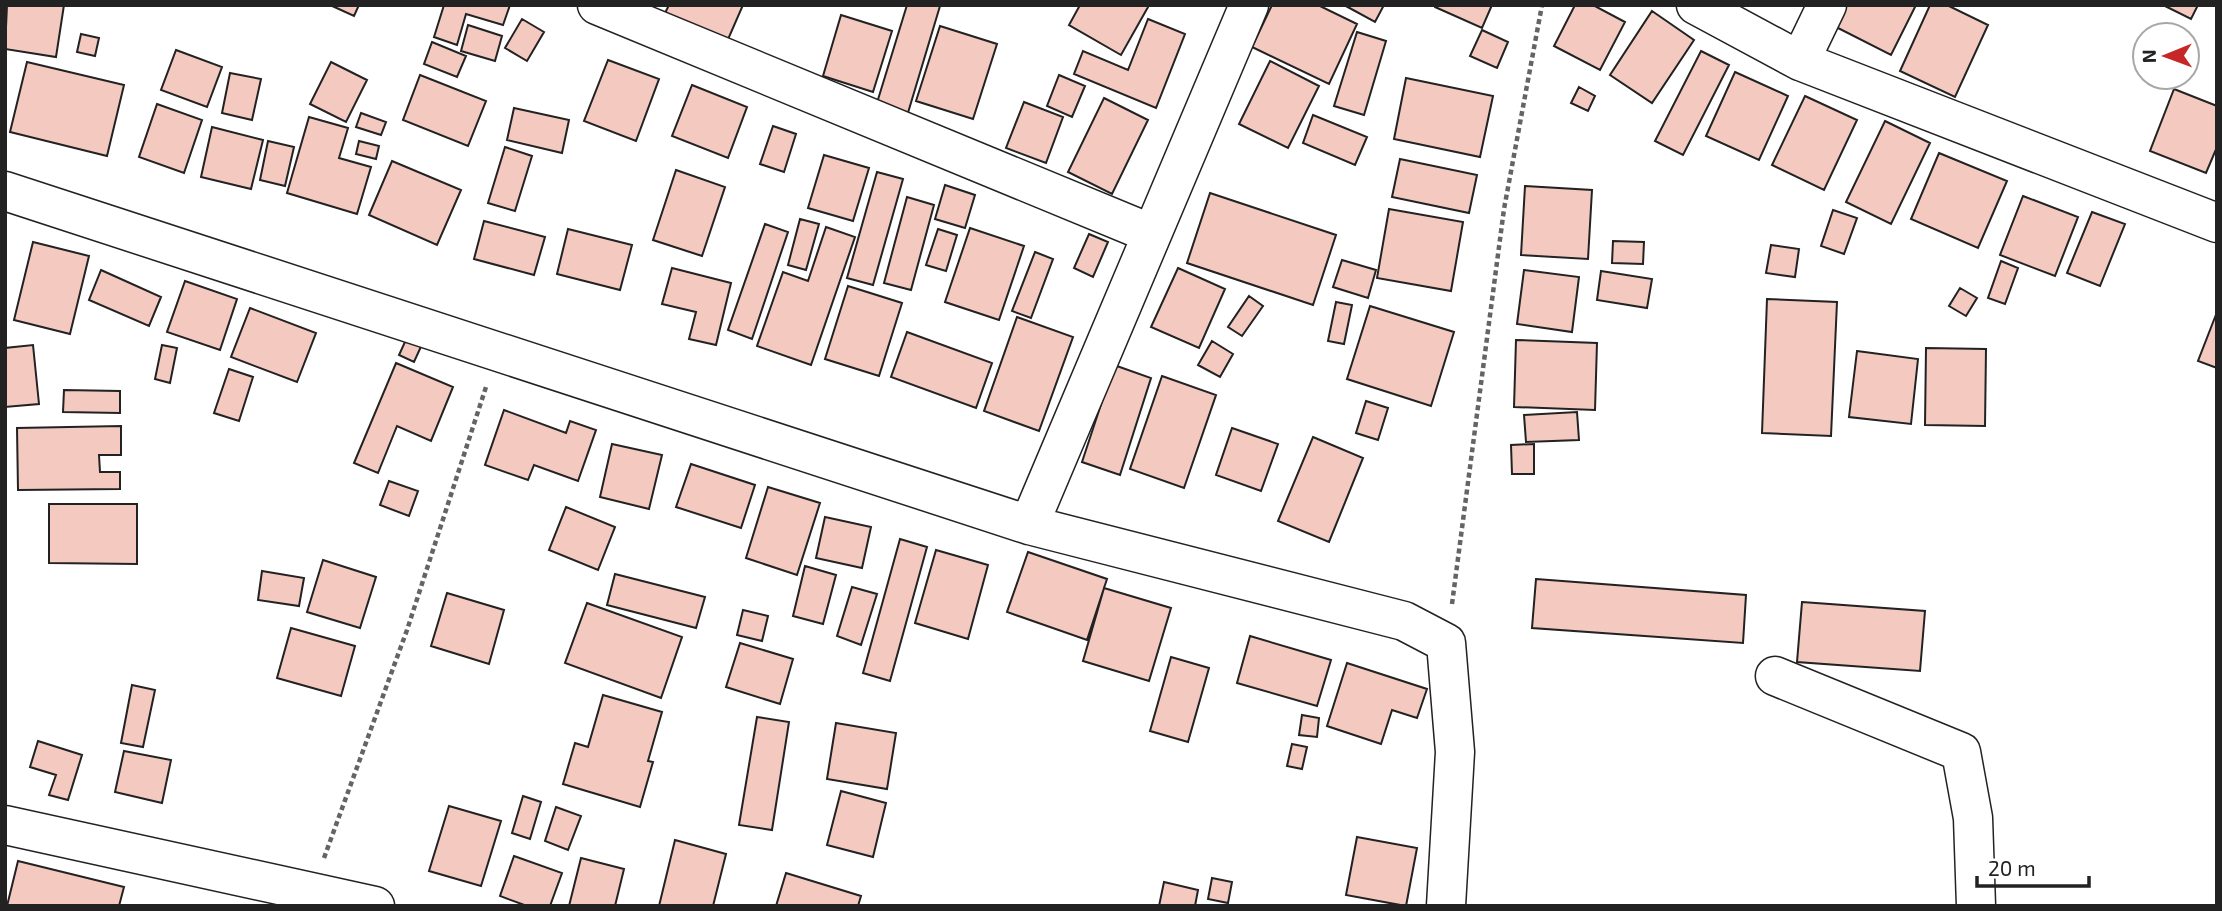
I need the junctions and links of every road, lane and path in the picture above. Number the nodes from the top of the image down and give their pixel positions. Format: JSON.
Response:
{"nodes":[{"id":1,"x":597,"y":5,"type":"edge"},
{"id":2,"x":1249,"y":5,"type":"edge"},
{"id":3,"x":1542,"y":5,"type":"edge"},
{"id":4,"x":1696,"y":5,"type":"edge"},
{"id":5,"x":1827,"y":5,"type":"edge"},
{"id":6,"x":1800,"y":61,"type":"junction"},
{"id":7,"x":5,"y":191,"type":"edge"},
{"id":8,"x":2212,"y":211,"type":"edge"},
{"id":9,"x":1152,"y":234,"type":"junction"},
{"id":10,"x":498,"y":352,"type":"junction"},
{"id":11,"x":1029,"y":524,"type":"junction"},
{"id":12,"x":1446,"y":643,"type":"junction"},
{"id":13,"x":1775,"y":676,"type":"dead end"},
{"id":14,"x":5,"y":825,"type":"edge"},
{"id":15,"x":312,"y":892,"type":"junction"},
{"id":16,"x":375,"y":906,"type":"edge"},
{"id":17,"x":1446,"y":906,"type":"edge"},
{"id":18,"x":1976,"y":906,"type":"edge"}],
"edges":[{"from":1,"to":9,"type":"street"},
{"from":2,"to":9,"type":"street"},
{"from":3,"to":12,"type":"path"},
{"from":4,"to":6,"type":"street"},
{"from":5,"to":6,"type":"street"},
{"from":6,"to":8,"type":"street"},
{"from":7,"to":10,"type":"street"},
{"from":9,"to":11,"type":"street"},
{"from":10,"to":11,"type":"street"},
{"from":10,"to":15,"type":"path"},
{"from":11,"to":12,"type":"street"},
{"from":12,"to":17,"type":"street"},
{"from":13,"to":18,"type":"street"},
{"from":14,"to":15,"type":"street"},
{"from":15,"to":16,"type":"street"}]}
